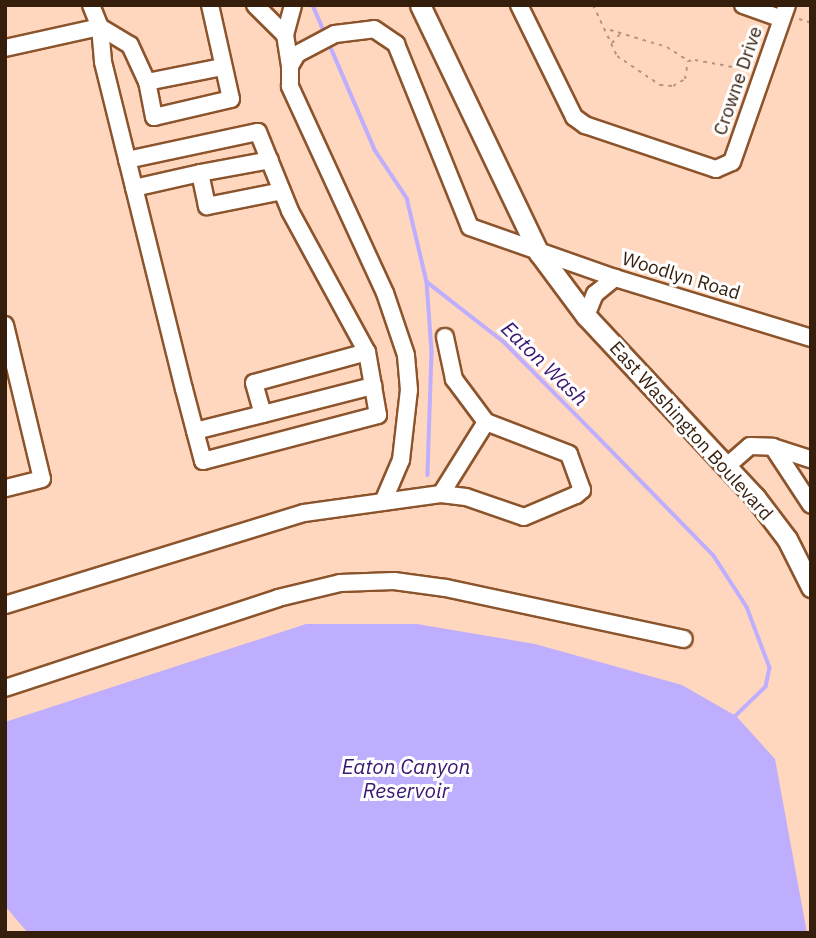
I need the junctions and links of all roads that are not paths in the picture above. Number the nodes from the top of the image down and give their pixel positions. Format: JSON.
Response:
{"nodes":[{"id":1,"x":91,"y":5,"type":"edge"},
{"id":2,"x":210,"y":5,"type":"edge"},
{"id":3,"x":255,"y":5,"type":"edge"},
{"id":4,"x":293,"y":5,"type":"edge"},
{"id":5,"x":420,"y":5,"type":"edge"},
{"id":6,"x":519,"y":5,"type":"edge"},
{"id":7,"x":743,"y":5,"type":"edge"},
{"id":8,"x":785,"y":12,"type":"edge"},
{"id":9,"x":100,"y":27,"type":"junction"},
{"id":10,"x":285,"y":35,"type":"junction"},
{"id":11,"x":5,"y":48,"type":"edge"},
{"id":12,"x":290,"y":66,"type":"junction"},
{"id":13,"x":222,"y":67,"type":"junction"},
{"id":14,"x":147,"y":82,"type":"junction"},
{"id":15,"x":127,"y":160,"type":"junction"},
{"id":16,"x":270,"y":160,"type":"junction"},
{"id":17,"x":200,"y":173,"type":"junction"},
{"id":18,"x":134,"y":188,"type":"junction"},
{"id":19,"x":282,"y":191,"type":"junction"},
{"id":20,"x":539,"y":253,"type":"junction"},
{"id":21,"x":615,"y":278,"type":"junction"},
{"id":22,"x":586,"y":316,"type":"junction"},
{"id":23,"x":5,"y":325,"type":"edge"},
{"id":24,"x":445,"y":337,"type":"dead end"},
{"id":25,"x":811,"y":338,"type":"edge"},
{"id":26,"x":367,"y":352,"type":"junction"},
{"id":27,"x":373,"y":386,"type":"junction"},
{"id":28,"x":263,"y":414,"type":"junction"},
{"id":29,"x":486,"y":422,"type":"junction"},
{"id":30,"x":195,"y":431,"type":"junction"},
{"id":31,"x":773,"y":447,"type":"junction"},
{"id":32,"x":811,"y":459,"type":"edge"},
{"id":33,"x":726,"y":466,"type":"junction"},
{"id":34,"x":5,"y":488,"type":"edge"},
{"id":35,"x":441,"y":494,"type":"junction"},
{"id":36,"x":383,"y":502,"type":"junction"},
{"id":37,"x":811,"y":505,"type":"edge"},
{"id":38,"x":810,"y":582,"type":"edge"},
{"id":39,"x":5,"y":605,"type":"edge"},
{"id":40,"x":684,"y":639,"type":"dead end"},
{"id":41,"x":5,"y":688,"type":"edge"}],
"edges":[{"from":1,"to":9,"type":"street"},
{"from":2,"to":13,"type":"street"},
{"from":3,"to":10,"type":"street"},
{"from":4,"to":10,"type":"street"},
{"from":5,"to":20,"type":"main road","name":"East Washington Boulevard"},
{"from":6,"to":8,"type":"street","name":"Crowne Drive"},
{"from":7,"to":8,"type":"street"},
{"from":9,"to":11,"type":"street"},
{"from":9,"to":14,"type":"street"},
{"from":9,"to":15,"type":"street"},
{"from":10,"to":12,"type":"street"},
{"from":12,"to":20,"type":"street","name":"Woodlyn Road"},
{"from":12,"to":36,"type":"street"},
{"from":13,"to":14,"type":"street"},
{"from":13,"to":14,"type":"street"},
{"from":15,"to":16,"type":"street"},
{"from":15,"to":18,"type":"street"},
{"from":16,"to":17,"type":"street"},
{"from":16,"to":19,"type":"street"},
{"from":17,"to":18,"type":"street"},
{"from":17,"to":19,"type":"street"},
{"from":18,"to":30,"type":"street"},
{"from":19,"to":26,"type":"street"},
{"from":20,"to":21,"type":"street","name":"Woodlyn Road"},
{"from":20,"to":22,"type":"main road","name":"East Washington Boulevard"},
{"from":21,"to":22,"type":"street"},
{"from":21,"to":25,"type":"street","name":"Woodlyn Road"},
{"from":22,"to":33,"type":"main road","name":"East Washington Boulevard"},
{"from":23,"to":34,"type":"street"},
{"from":24,"to":29,"type":"street"},
{"from":26,"to":27,"type":"street"},
{"from":26,"to":28,"type":"street"},
{"from":27,"to":28,"type":"street"},
{"from":27,"to":30,"type":"street"},
{"from":28,"to":30,"type":"street"},
{"from":29,"to":35,"type":"street"},
{"from":29,"to":35,"type":"street"},
{"from":31,"to":32,"type":"street"},
{"from":31,"to":33,"type":"street"},
{"from":31,"to":37,"type":"street"},
{"from":33,"to":38,"type":"main road","name":"East Washington Boulevard"},
{"from":35,"to":36,"type":"street"},
{"from":36,"to":39,"type":"street"},
{"from":40,"to":41,"type":"street"}]}
